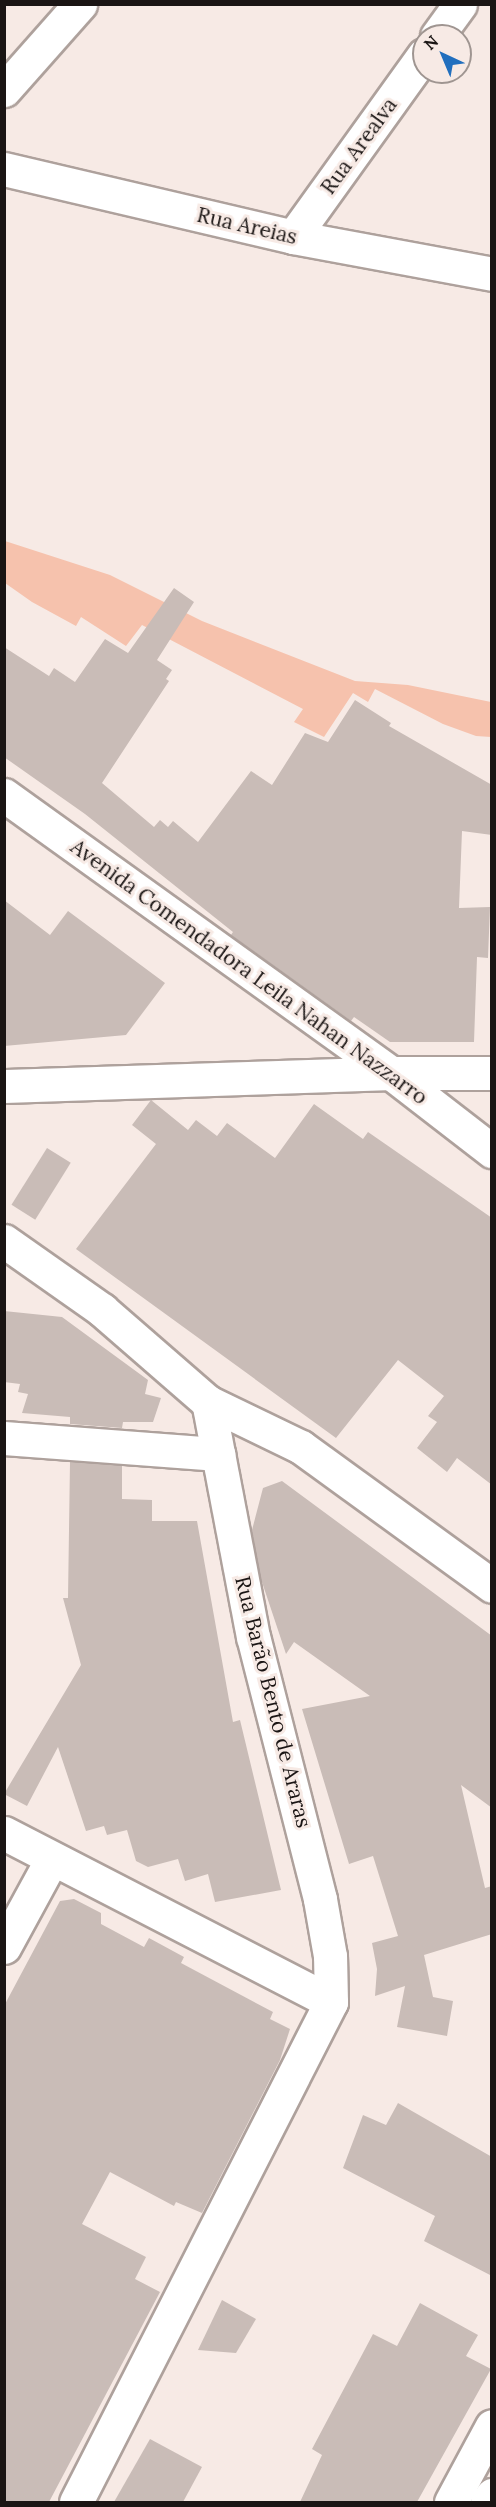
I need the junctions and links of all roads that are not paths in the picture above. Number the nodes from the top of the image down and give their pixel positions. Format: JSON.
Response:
{"nodes":[{"id":1,"x":80,"y":4,"type":"edge"},
{"id":2,"x":460,"y":4,"type":"edge"},
{"id":3,"x":446,"y":24,"type":"edge"},
{"id":4,"x":412,"y":72,"type":"edge"},
{"id":5,"x":4,"y":90,"type":"edge"},
{"id":6,"x":4,"y":169,"type":"edge"},
{"id":7,"x":293,"y":237,"type":"junction"},
{"id":8,"x":492,"y":274,"type":"edge"},
{"id":9,"x":4,"y":795,"type":"edge"},
{"id":10,"x":391,"y":1073,"type":"junction"},
{"id":11,"x":492,"y":1073,"type":"edge"},
{"id":12,"x":4,"y":1086,"type":"edge"},
{"id":13,"x":492,"y":1151,"type":"edge"},
{"id":14,"x":4,"y":1241,"type":"edge"},
{"id":15,"x":208,"y":1402,"type":"junction"},
{"id":16,"x":4,"y":1438,"type":"edge"},
{"id":17,"x":218,"y":1454,"type":"junction"},
{"id":18,"x":492,"y":1586,"type":"edge"},
{"id":19,"x":4,"y":1833,"type":"edge"},
{"id":20,"x":52,"y":1859,"type":"junction"},
{"id":21,"x":4,"y":1947,"type":"edge"},
{"id":22,"x":331,"y":2002,"type":"junction"},
{"id":23,"x":492,"y":2426,"type":"edge"},
{"id":24,"x":492,"y":2495,"type":"edge"},
{"id":25,"x":76,"y":2502,"type":"edge"},
{"id":26,"x":451,"y":2502,"type":"edge"},
{"id":27,"x":487,"y":2502,"type":"edge"}],
"edges":[{"from":1,"to":5,"type":"street"},
{"from":2,"to":3,"type":"street"},
{"from":4,"to":7,"type":"street","name":"Rua Arealva"},
{"from":6,"to":7,"type":"street","name":"Rua Areias"},
{"from":7,"to":8,"type":"street","name":"Rua Areias"},
{"from":9,"to":10,"type":"street","name":"Avenida Comendadora Leila Nahan Nazzarro"},
{"from":10,"to":11,"type":"street"},
{"from":10,"to":12,"type":"street"},
{"from":10,"to":13,"type":"street","name":"Avenida Comendadora Leila Nahan Nazzarro"},
{"from":14,"to":15,"type":"street"},
{"from":15,"to":17,"type":"street","name":"Rua Barão Bento de Araras"},
{"from":15,"to":18,"type":"street"},
{"from":16,"to":17,"type":"street"},
{"from":17,"to":22,"type":"street","name":"Rua Barão Bento de Araras"},
{"from":19,"to":20,"type":"street"},
{"from":20,"to":21,"type":"street"},
{"from":20,"to":22,"type":"street"},
{"from":22,"to":25,"type":"street"},
{"from":23,"to":26,"type":"street"},
{"from":24,"to":27,"type":"street"}]}
